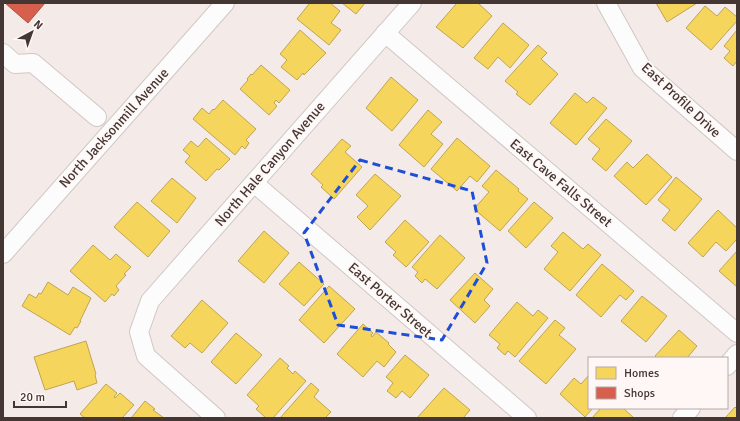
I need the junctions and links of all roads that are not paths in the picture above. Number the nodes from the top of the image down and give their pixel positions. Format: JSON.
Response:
{"nodes":[{"id":1,"x":226,"y":3,"type":"edge"},
{"id":2,"x":412,"y":3,"type":"edge"},
{"id":3,"x":606,"y":3,"type":"edge"},
{"id":4,"x":385,"y":33,"type":"junction"},
{"id":5,"x":3,"y":53,"type":"edge"},
{"id":6,"x":97,"y":117,"type":"dead end"},
{"id":7,"x":737,"y":151,"type":"edge"},
{"id":8,"x":254,"y":183,"type":"junction"},
{"id":9,"x":3,"y":254,"type":"edge"},
{"id":10,"x":737,"y":333,"type":"edge"},
{"id":11,"x":737,"y":354,"type":"edge"},
{"id":12,"x":728,"y":365,"type":"edge"},
{"id":13,"x":690,"y":409,"type":"edge"},
{"id":14,"x":216,"y":418,"type":"edge"},
{"id":15,"x":527,"y":418,"type":"edge"},
{"id":16,"x":682,"y":418,"type":"edge"}],
"edges":[{"from":1,"to":9,"type":"street","name":"North Jacksonmill Avenue"},
{"from":2,"to":4,"type":"street","name":"North Hale Canyon Avenue"},
{"from":3,"to":7,"type":"street","name":"East Profile Drive"},
{"from":4,"to":8,"type":"street","name":"North Hale Canyon Avenue"},
{"from":4,"to":10,"type":"street","name":"East Cave Falls Street"},
{"from":5,"to":6,"type":"street"},
{"from":8,"to":14,"type":"street","name":"North Hale Canyon Avenue"},
{"from":8,"to":15,"type":"street","name":"East Porter Street"},
{"from":11,"to":12,"type":"street"},
{"from":13,"to":16,"type":"street"}]}
